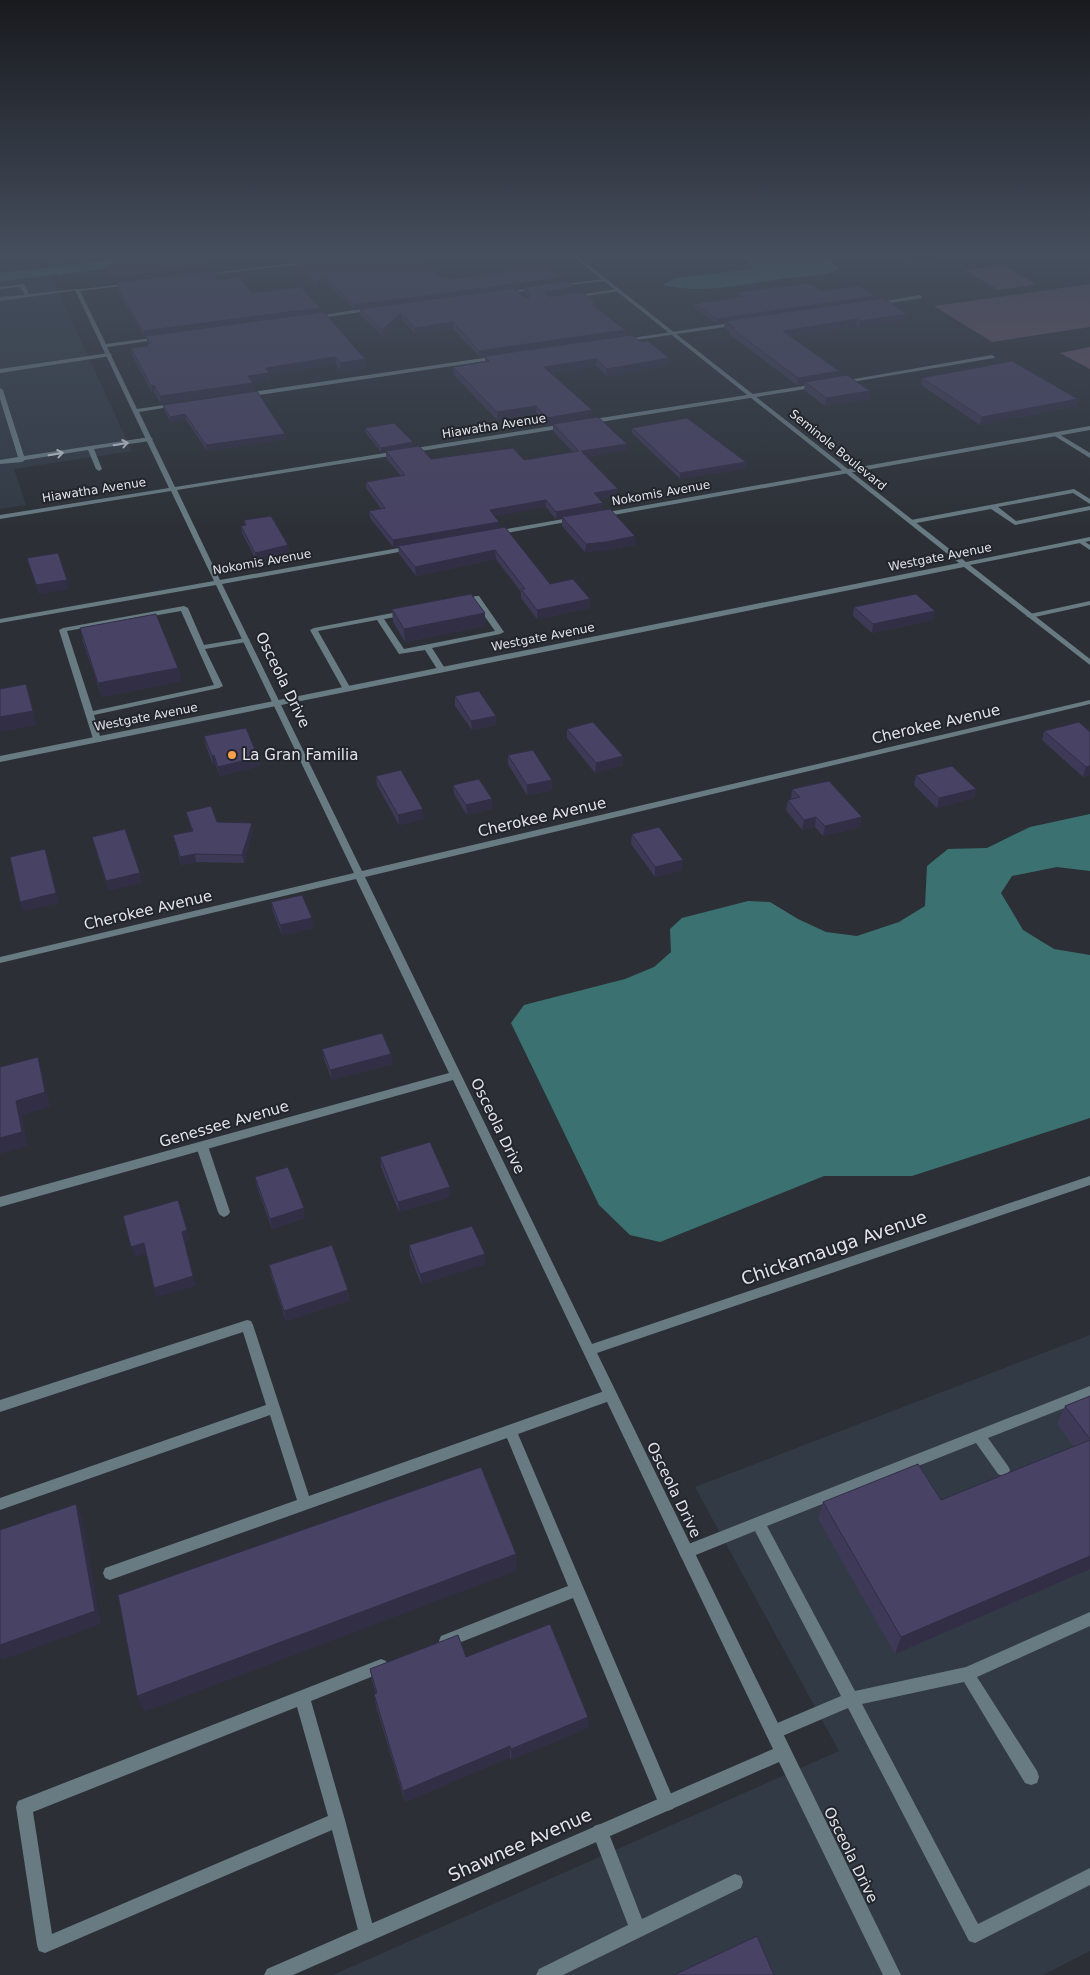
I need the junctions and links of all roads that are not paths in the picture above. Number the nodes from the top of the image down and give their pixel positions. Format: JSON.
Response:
{"nodes":[{"id":1,"x":106,"y":347,"type":"edge"},
{"id":2,"x":689,"y":347,"type":"edge"},
{"id":3,"x":109,"y":355,"type":"junction"},
{"id":4,"x":507,"y":357,"type":"edge"},
{"id":5,"x":992,"y":357,"type":"dead end"},
{"id":6,"x":0,"y":370,"type":"edge"},
{"id":7,"x":828,"y":384,"type":"edge"},
{"id":8,"x":819,"y":385,"type":"edge"},
{"id":9,"x":0,"y":390,"type":"edge"},
{"id":10,"x":240,"y":396,"type":"edge"},
{"id":11,"x":753,"y":396,"type":"junction"},
{"id":12,"x":181,"y":404,"type":"edge"},
{"id":13,"x":136,"y":411,"type":"junction"},
{"id":14,"x":1090,"y":428,"type":"edge"},
{"id":15,"x":1055,"y":434,"type":"junction"},
{"id":16,"x":150,"y":440,"type":"junction"},
{"id":17,"x":91,"y":449,"type":"junction"},
{"id":18,"x":1090,"y":450,"type":"edge"},
{"id":19,"x":1082,"y":451,"type":"junction"},
{"id":20,"x":1090,"y":456,"type":"edge"},
{"id":21,"x":22,"y":460,"type":"junction"},
{"id":22,"x":0,"y":462,"type":"edge"},
{"id":23,"x":99,"y":469,"type":"dead end"},
{"id":24,"x":847,"y":472,"type":"junction"},
{"id":25,"x":174,"y":489,"type":"junction"},
{"id":26,"x":1090,"y":502,"type":"edge"},
{"id":27,"x":992,"y":506,"type":"junction"},
{"id":28,"x":1090,"y":508,"type":"edge"},
{"id":29,"x":592,"y":516,"type":"edge"},
{"id":30,"x":0,"y":517,"type":"edge"},
{"id":31,"x":582,"y":518,"type":"edge"},
{"id":32,"x":910,"y":522,"type":"junction"},
{"id":33,"x":485,"y":535,"type":"edge"},
{"id":34,"x":1090,"y":539,"type":"edge"},
{"id":35,"x":1080,"y":541,"type":"junction"},
{"id":36,"x":416,"y":547,"type":"edge"},
{"id":37,"x":1090,"y":548,"type":"edge"},
{"id":38,"x":965,"y":564,"type":"junction"},
{"id":39,"x":218,"y":581,"type":"junction"},
{"id":40,"x":457,"y":602,"type":"edge"},
{"id":41,"x":1090,"y":603,"type":"edge"},
{"id":42,"x":408,"y":612,"type":"edge"},
{"id":43,"x":1030,"y":616,"type":"junction"},
{"id":44,"x":379,"y":618,"type":"junction"},
{"id":45,"x":0,"y":621,"type":"edge"},
{"id":46,"x":246,"y":640,"type":"junction"},
{"id":47,"x":428,"y":647,"type":"junction"},
{"id":48,"x":201,"y":648,"type":"junction"},
{"id":49,"x":1090,"y":663,"type":"edge"},
{"id":50,"x":442,"y":670,"type":"junction"},
{"id":51,"x":347,"y":689,"type":"junction"},
{"id":52,"x":1090,"y":702,"type":"edge"},
{"id":53,"x":276,"y":703,"type":"junction"},
{"id":54,"x":90,"y":714,"type":"junction"},
{"id":55,"x":97,"y":740,"type":"junction"},
{"id":56,"x":0,"y":759,"type":"edge"},
{"id":57,"x":359,"y":874,"type":"junction"},
{"id":58,"x":0,"y":960,"type":"edge"},
{"id":59,"x":456,"y":1075,"type":"junction"},
{"id":60,"x":202,"y":1146,"type":"junction"},
{"id":61,"x":1090,"y":1180,"type":"edge"},
{"id":62,"x":0,"y":1202,"type":"edge"},
{"id":63,"x":224,"y":1212,"type":"dead end"},
{"id":64,"x":588,"y":1350,"type":"junction"},
{"id":65,"x":1090,"y":1392,"type":"edge"},
{"id":66,"x":610,"y":1395,"type":"junction"},
{"id":67,"x":0,"y":1406,"type":"edge"},
{"id":68,"x":274,"y":1408,"type":"junction"},
{"id":69,"x":510,"y":1430,"type":"junction"},
{"id":70,"x":979,"y":1436,"type":"junction"},
{"id":71,"x":1003,"y":1470,"type":"dead end"},
{"id":72,"x":305,"y":1503,"type":"junction"},
{"id":73,"x":0,"y":1504,"type":"edge"},
{"id":74,"x":758,"y":1523,"type":"junction"},
{"id":75,"x":686,"y":1552,"type":"junction"},
{"id":76,"x":110,"y":1573,"type":"dead end"},
{"id":77,"x":577,"y":1590,"type":"junction"},
{"id":78,"x":1090,"y":1619,"type":"edge"},
{"id":79,"x":430,"y":1647,"type":"edge"},
{"id":80,"x":394,"y":1662,"type":"edge"},
{"id":81,"x":968,"y":1674,"type":"junction"},
{"id":82,"x":302,"y":1698,"type":"junction"},
{"id":83,"x":852,"y":1699,"type":"junction"},
{"id":84,"x":773,"y":1732,"type":"junction"},
{"id":85,"x":783,"y":1753,"type":"junction"},
{"id":86,"x":1031,"y":1777,"type":"dead end"},
{"id":87,"x":667,"y":1803,"type":"junction"},
{"id":88,"x":337,"y":1820,"type":"junction"},
{"id":89,"x":600,"y":1832,"type":"junction"},
{"id":90,"x":1090,"y":1876,"type":"edge"},
{"id":91,"x":735,"y":1882,"type":"dead end"},
{"id":92,"x":638,"y":1929,"type":"junction"},
{"id":93,"x":367,"y":1934,"type":"junction"},
{"id":94,"x":274,"y":1975,"type":"edge"},
{"id":95,"x":545,"y":1975,"type":"edge"},
{"id":96,"x":892,"y":1975,"type":"edge"}],
"edges":[{"from":1,"to":3,"type":"street","name":"Osceola Drive"},
{"from":2,"to":11,"type":"street","name":"Seminole Boulevard"},
{"from":3,"to":6,"type":"street"},
{"from":3,"to":13,"type":"street","name":"Osceola Drive"},
{"from":4,"to":10,"type":"street"},
{"from":5,"to":7,"type":"street"},
{"from":8,"to":11,"type":"street","name":"Hiawatha Avenue"},
{"from":9,"to":21,"type":"street"},
{"from":11,"to":24,"type":"street","name":"Seminole Boulevard"},
{"from":11,"to":25,"type":"street","name":"Hiawatha Avenue"},
{"from":12,"to":13,"type":"street"},
{"from":13,"to":16,"type":"street","name":"Osceola Drive"},
{"from":14,"to":15,"type":"street","name":"Nokomis Avenue"},
{"from":15,"to":19,"type":"street"},
{"from":15,"to":24,"type":"street","name":"Nokomis Avenue"},
{"from":17,"to":16,"type":"street","one_way":true},
{"from":16,"to":25,"type":"street","name":"Osceola Drive"},
{"from":21,"to":17,"type":"street","one_way":true},
{"from":17,"to":23,"type":"street"},
{"from":18,"to":19,"type":"street"},
{"from":19,"to":20,"type":"street"},
{"from":21,"to":22,"type":"street"},
{"from":24,"to":29,"type":"street","name":"Nokomis Avenue"},
{"from":24,"to":32,"type":"street","name":"Seminole Boulevard"},
{"from":25,"to":30,"type":"street","name":"Hiawatha Avenue"},
{"from":25,"to":39,"type":"street","name":"Osceola Drive"},
{"from":26,"to":27,"type":"street"},
{"from":27,"to":28,"type":"street"},
{"from":27,"to":32,"type":"street"},
{"from":31,"to":33,"type":"street"},
{"from":32,"to":38,"type":"street","name":"Seminole Boulevard"},
{"from":34,"to":35,"type":"street","name":"Westgate Avenue"},
{"from":35,"to":37,"type":"street"},
{"from":35,"to":38,"type":"street","name":"Westgate Avenue"},
{"from":36,"to":39,"type":"street","name":"Nokomis Avenue"},
{"from":38,"to":43,"type":"street","name":"Seminole Boulevard"},
{"from":38,"to":50,"type":"street","name":"Westgate Avenue"},
{"from":39,"to":45,"type":"street","name":"Nokomis Avenue"},
{"from":39,"to":46,"type":"street","name":"Osceola Drive"},
{"from":40,"to":47,"type":"street"},
{"from":41,"to":43,"type":"street"},
{"from":42,"to":44,"type":"street"},
{"from":43,"to":49,"type":"street","name":"Seminole Boulevard"},
{"from":44,"to":47,"type":"street"},
{"from":44,"to":51,"type":"street"},
{"from":46,"to":48,"type":"street"},
{"from":46,"to":53,"type":"street","name":"Osceola Drive"},
{"from":47,"to":50,"type":"street"},
{"from":48,"to":54,"type":"street"},
{"from":48,"to":54,"type":"street"},
{"from":50,"to":51,"type":"street","name":"Westgate Avenue"},
{"from":51,"to":53,"type":"street","name":"Westgate Avenue"},
{"from":52,"to":57,"type":"street","name":"Cherokee Avenue"},
{"from":53,"to":55,"type":"street","name":"Westgate Avenue"},
{"from":53,"to":57,"type":"street","name":"Osceola Drive"},
{"from":54,"to":55,"type":"street"},
{"from":55,"to":56,"type":"street","name":"Westgate Avenue"},
{"from":57,"to":58,"type":"street","name":"Cherokee Avenue"},
{"from":57,"to":59,"type":"street","name":"Osceola Drive"},
{"from":59,"to":60,"type":"street","name":"Genessee Avenue"},
{"from":59,"to":64,"type":"street","name":"Osceola Drive"},
{"from":60,"to":62,"type":"street","name":"Genessee Avenue"},
{"from":60,"to":63,"type":"street"},
{"from":61,"to":64,"type":"street","name":"Chickamauga Avenue"},
{"from":64,"to":66,"type":"street","name":"Osceola Drive"},
{"from":65,"to":70,"type":"street"},
{"from":66,"to":69,"type":"street"},
{"from":66,"to":75,"type":"street","name":"Osceola Drive"},
{"from":67,"to":68,"type":"street"},
{"from":68,"to":72,"type":"street"},
{"from":68,"to":73,"type":"street"},
{"from":69,"to":72,"type":"street"},
{"from":69,"to":77,"type":"street"},
{"from":70,"to":71,"type":"street"},
{"from":70,"to":74,"type":"street"},
{"from":72,"to":76,"type":"street"},
{"from":74,"to":75,"type":"street"},
{"from":74,"to":83,"type":"street"},
{"from":75,"to":84,"type":"street","name":"Osceola Drive"},
{"from":77,"to":79,"type":"street"},
{"from":77,"to":87,"type":"street"},
{"from":78,"to":81,"type":"street"},
{"from":80,"to":82,"type":"street"},
{"from":81,"to":83,"type":"street"},
{"from":81,"to":86,"type":"street"},
{"from":82,"to":88,"type":"street"},
{"from":82,"to":88,"type":"street"},
{"from":83,"to":84,"type":"street"},
{"from":83,"to":90,"type":"street"},
{"from":84,"to":85,"type":"street","name":"Osceola Drive"},
{"from":85,"to":87,"type":"street","name":"Shawnee Avenue"},
{"from":85,"to":96,"type":"street","name":"Osceola Drive"},
{"from":87,"to":89,"type":"street","name":"Shawnee Avenue"},
{"from":88,"to":93,"type":"street"},
{"from":89,"to":92,"type":"street"},
{"from":89,"to":93,"type":"street","name":"Shawnee Avenue"},
{"from":91,"to":92,"type":"street"},
{"from":92,"to":95,"type":"street"},
{"from":93,"to":94,"type":"street","name":"Shawnee Avenue"}]}
